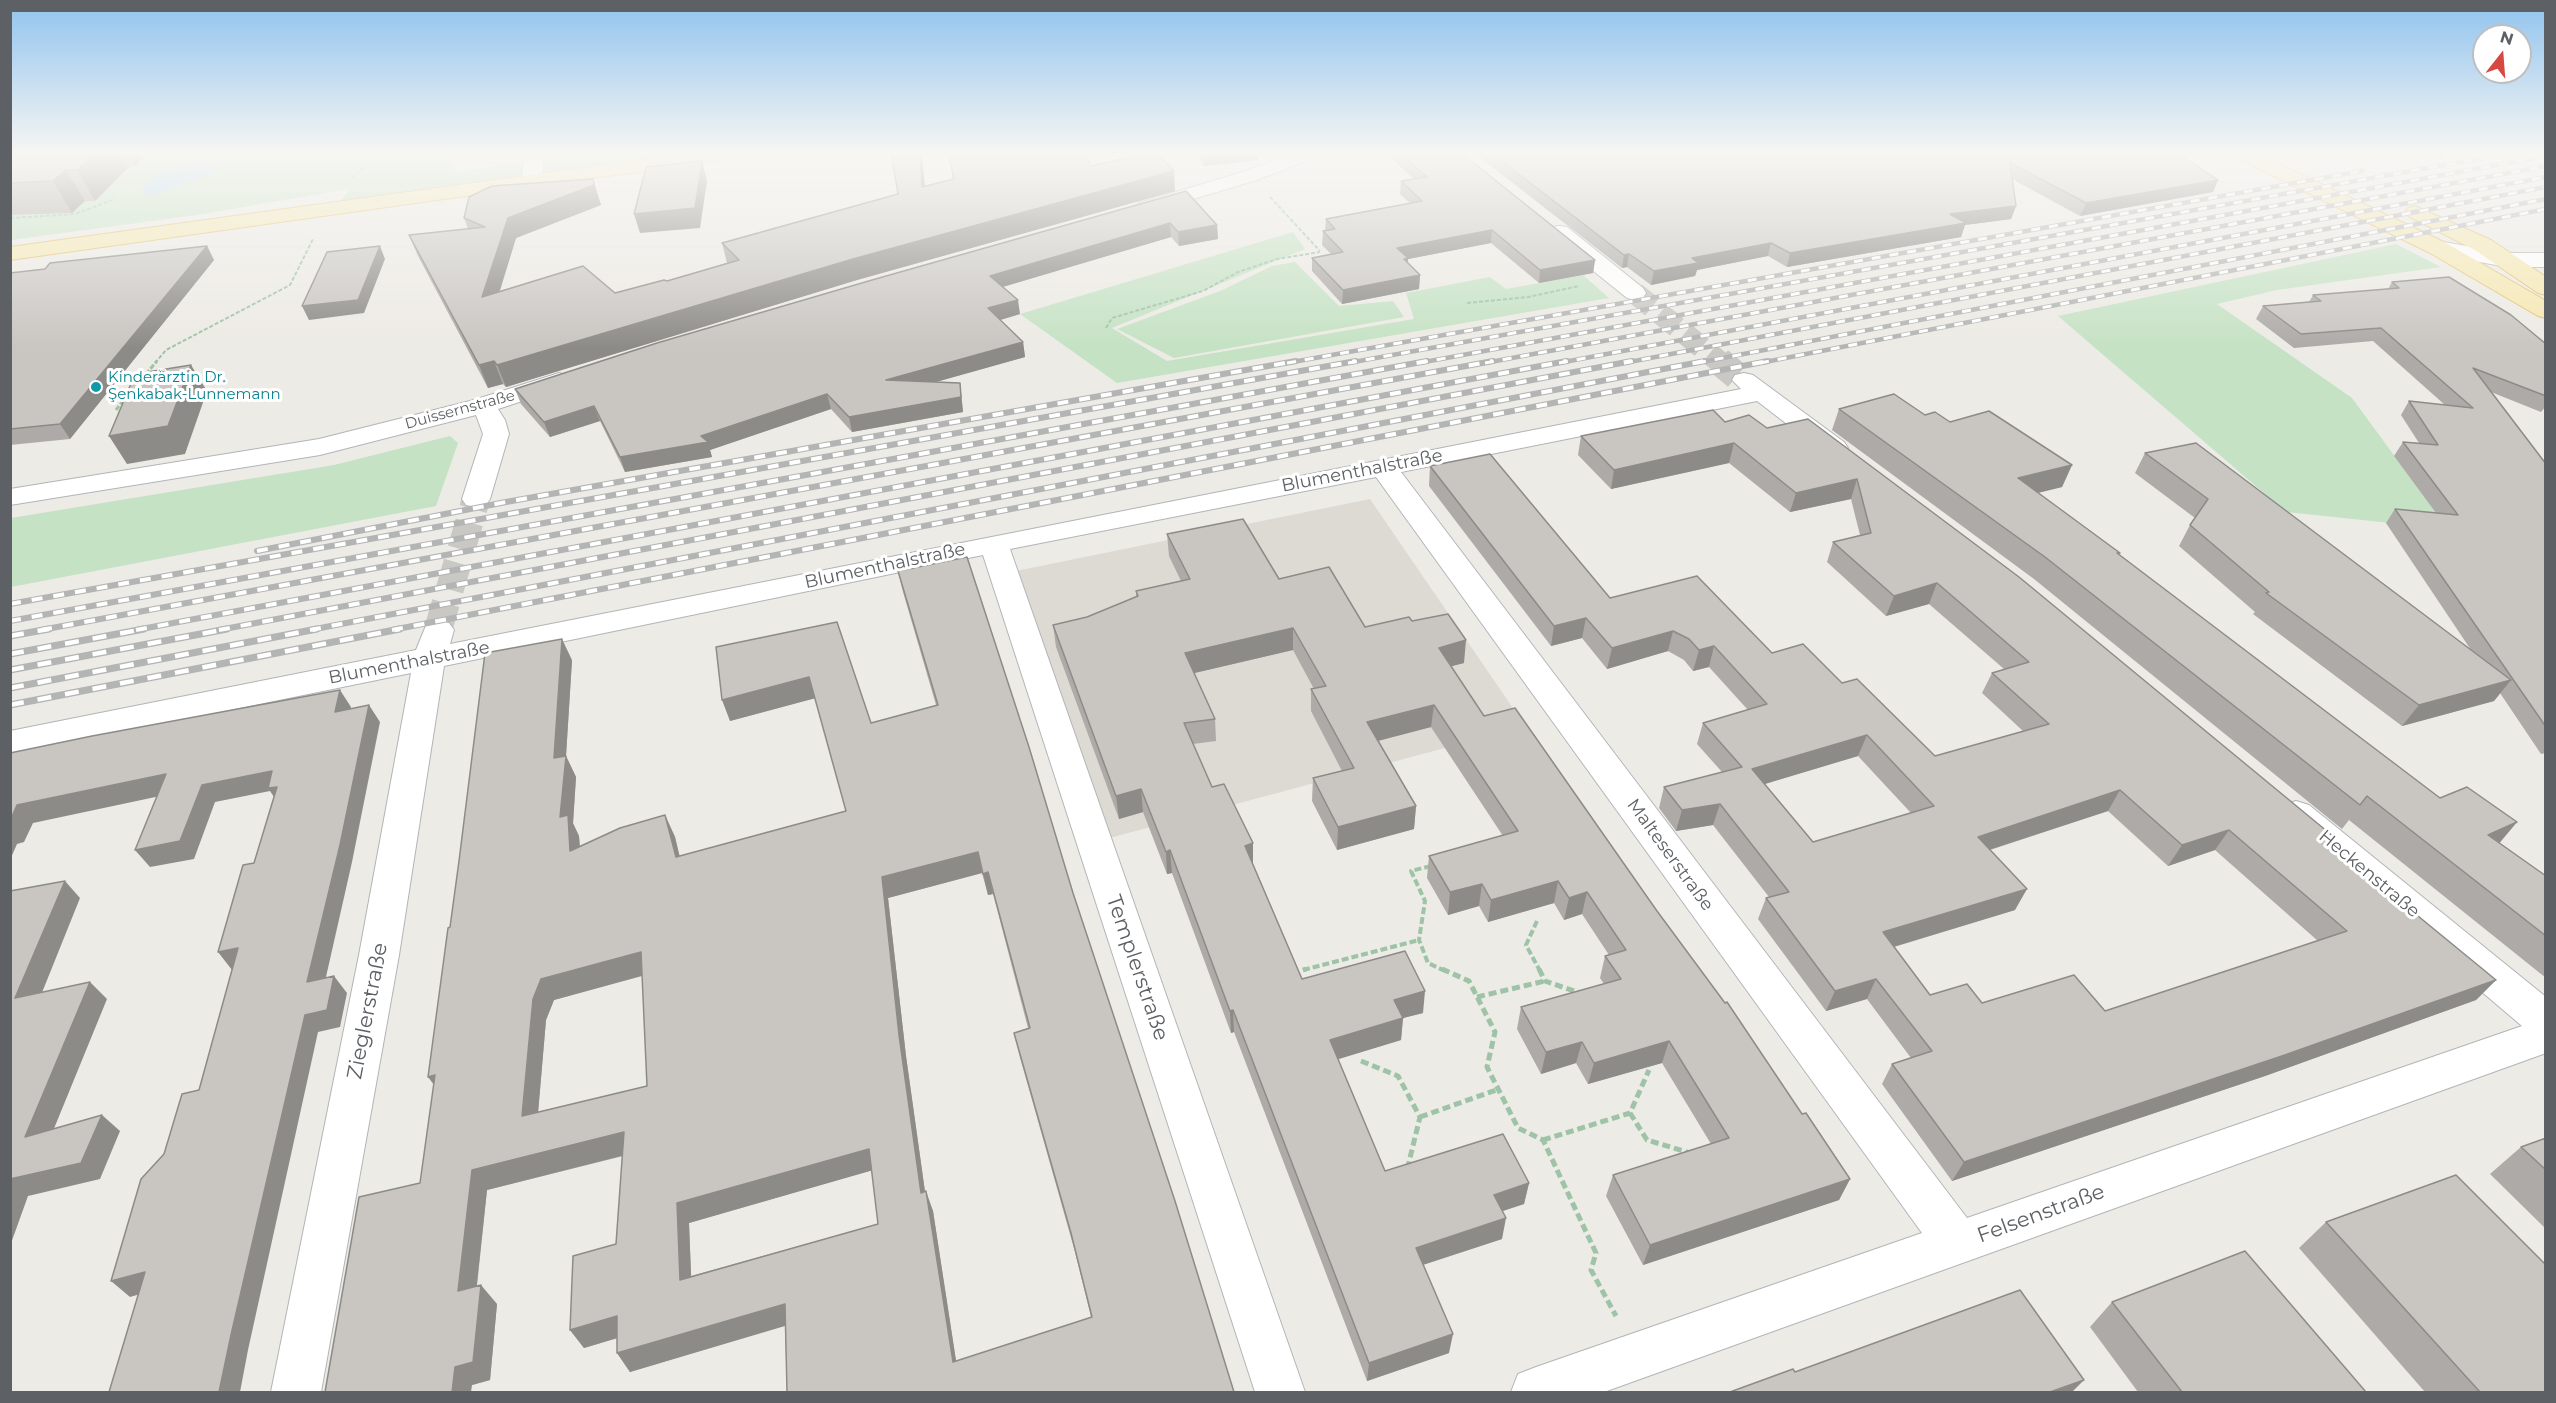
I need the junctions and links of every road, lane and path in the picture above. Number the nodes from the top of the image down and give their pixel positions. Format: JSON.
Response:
{"nodes":[{"id":1,"x":272,"y":217,"type":"edge"},
{"id":2,"x":322,"y":217,"type":"edge"},
{"id":3,"x":1288,"y":217,"type":"edge"},
{"id":4,"x":2375,"y":217,"type":"edge"},
{"id":5,"x":2424,"y":217,"type":"edge"},
{"id":6,"x":1545,"y":220,"type":"edge"},
{"id":7,"x":2438,"y":248,"type":"junction"},
{"id":8,"x":10,"y":254,"type":"edge"},
{"id":9,"x":2507,"y":260,"type":"junction"},
{"id":10,"x":2546,"y":260,"type":"edge"},
{"id":11,"x":1617,"y":278,"type":"junction"},
{"id":12,"x":2492,"y":279,"type":"junction"},
{"id":13,"x":2546,"y":288,"type":"edge"},
{"id":14,"x":1635,"y":293,"type":"tunnel mouth"},
{"id":15,"x":1467,"y":303,"type":"dead end"},
{"id":16,"x":2546,"y":311,"type":"edge"},
{"id":17,"x":1106,"y":327,"type":"dead end"},
{"id":18,"x":584,"y":373,"type":"edge"},
{"id":19,"x":144,"y":376,"type":"edge"},
{"id":20,"x":130,"y":393,"type":"edge"},
{"id":21,"x":483,"y":405,"type":"junction"},
{"id":22,"x":116,"y":410,"type":"dead end"},
{"id":23,"x":1855,"y":463,"type":"edge"},
{"id":24,"x":1383,"y":467,"type":"junction"},
{"id":25,"x":10,"y":497,"type":"edge"},
{"id":26,"x":476,"y":499,"type":"tunnel mouth"},
{"id":27,"x":994,"y":544,"type":"junction"},
{"id":28,"x":433,"y":645,"type":"junction"},
{"id":29,"x":10,"y":743,"type":"edge"},
{"id":30,"x":2271,"y":793,"type":"edge"},
{"id":31,"x":1433,"y":865,"type":"edge"},
{"id":32,"x":1537,"y":921,"type":"dead end"},
{"id":33,"x":1419,"y":940,"type":"junction"},
{"id":34,"x":1303,"y":970,"type":"dead end"},
{"id":35,"x":1545,"y":981,"type":"junction"},
{"id":36,"x":1584,"y":995,"type":"edge"},
{"id":37,"x":1477,"y":997,"type":"junction"},
{"id":38,"x":2546,"y":1021,"type":"edge"},
{"id":39,"x":2546,"y":1035,"type":"edge"},
{"id":40,"x":1361,"y":1061,"type":"edge"},
{"id":41,"x":1649,"y":1070,"type":"edge"},
{"id":42,"x":1499,"y":1089,"type":"junction"},
{"id":43,"x":1630,"y":1113,"type":"junction"},
{"id":44,"x":1420,"y":1117,"type":"junction"},
{"id":45,"x":1542,"y":1140,"type":"junction"},
{"id":46,"x":1700,"y":1156,"type":"edge"},
{"id":47,"x":1407,"y":1171,"type":"edge"},
{"id":48,"x":1958,"y":1244,"type":"junction"},
{"id":49,"x":1637,"y":1357,"type":"junction"},
{"id":50,"x":296,"y":1392,"type":"edge"},
{"id":51,"x":1280,"y":1392,"type":"edge"},
{"id":52,"x":1536,"y":1392,"type":"edge"}],
"edges":[{"from":1,"to":8,"type":"main road"},
{"from":2,"to":19,"type":"path"},
{"from":3,"to":17,"type":"path"},
{"from":4,"to":7,"type":"main road"},
{"from":5,"to":9,"type":"main road"},
{"from":6,"to":11,"type":"street"},
{"from":7,"to":9,"type":"street"},
{"from":7,"to":12,"type":"main road"},
{"from":9,"to":10,"type":"street"},
{"from":9,"to":12,"type":"street"},
{"from":9,"to":13,"type":"main road"},
{"from":11,"to":14,"type":"street"},
{"from":11,"to":15,"type":"path"},
{"from":12,"to":16,"type":"main road"},
{"from":18,"to":21,"type":"street","name":"Duissernstraße"},
{"from":20,"to":22,"type":"path"},
{"from":21,"to":25,"type":"street","name":"Duissernstraße"},
{"from":21,"to":26,"type":"street"},
{"from":23,"to":24,"type":"street","name":"Blumenthalstraße"},
{"from":24,"to":27,"type":"street","name":"Blumenthalstraße"},
{"from":24,"to":48,"type":"street","name":"Malteserstraße"},
{"from":27,"to":28,"type":"street","name":"Blumenthalstraße"},
{"from":27,"to":51,"type":"street","name":"Templerstraße"},
{"from":28,"to":29,"type":"street","name":"Blumenthalstraße"},
{"from":28,"to":50,"type":"street","name":"Zieglerstraße"},
{"from":30,"to":38,"type":"street","name":"Heckenstraße"},
{"from":31,"to":33,"type":"path"},
{"from":32,"to":35,"type":"path"},
{"from":33,"to":34,"type":"path"},
{"from":33,"to":37,"type":"path"},
{"from":35,"to":36,"type":"path"},
{"from":35,"to":37,"type":"path"},
{"from":37,"to":42,"type":"path"},
{"from":39,"to":48,"type":"street","name":"Felsenstraße"},
{"from":40,"to":44,"type":"path"},
{"from":41,"to":43,"type":"path"},
{"from":42,"to":44,"type":"path"},
{"from":42,"to":45,"type":"path"},
{"from":43,"to":45,"type":"path"},
{"from":43,"to":46,"type":"path"},
{"from":44,"to":47,"type":"path"},
{"from":45,"to":49,"type":"path"},
{"from":48,"to":49,"type":"street","name":"Felsenstraße"},
{"from":49,"to":52,"type":"street","name":"Felsenstraße"}]}
